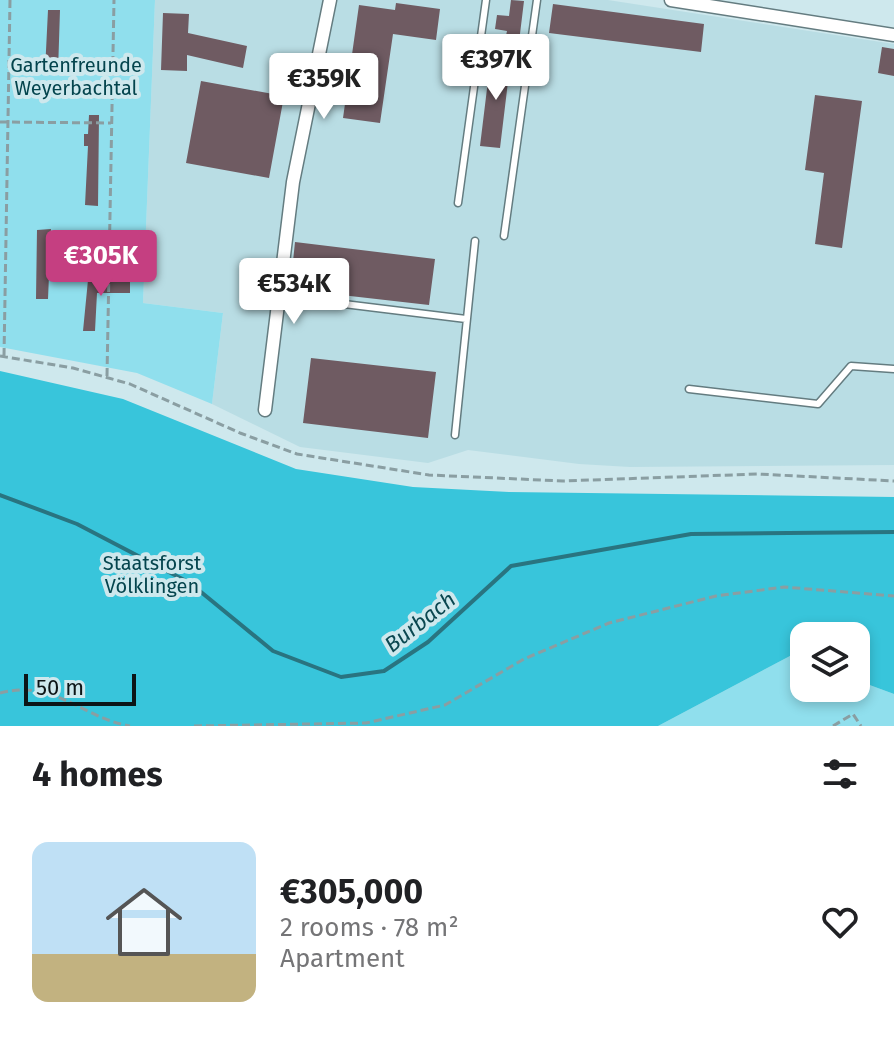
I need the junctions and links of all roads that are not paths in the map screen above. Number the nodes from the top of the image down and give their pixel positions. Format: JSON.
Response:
{"nodes":[{"id":1,"x":330,"y":0,"type":"edge"},
{"id":2,"x":486,"y":0,"type":"edge"},
{"id":3,"x":537,"y":0,"type":"edge"},
{"id":4,"x":671,"y":0,"type":"edge"},
{"id":5,"x":894,"y":35,"type":"edge"},
{"id":6,"x":458,"y":203,"type":"dead end"},
{"id":7,"x":504,"y":236,"type":"dead end"},
{"id":8,"x":475,"y":241,"type":"dead end"},
{"id":9,"x":279,"y":296,"type":"junction"},
{"id":10,"x":466,"y":319,"type":"junction"},
{"id":11,"x":894,"y":369,"type":"edge"},
{"id":12,"x":689,"y":389,"type":"dead end"},
{"id":13,"x":265,"y":410,"type":"dead end"},
{"id":14,"x":455,"y":435,"type":"dead end"}],
"edges":[{"from":1,"to":9,"type":"street"},
{"from":2,"to":6,"type":"lane"},
{"from":3,"to":7,"type":"lane"},
{"from":4,"to":5,"type":"street"},
{"from":8,"to":10,"type":"lane"},
{"from":9,"to":10,"type":"lane"},
{"from":9,"to":13,"type":"street"},
{"from":10,"to":14,"type":"lane"},
{"from":11,"to":12,"type":"lane"}]}
